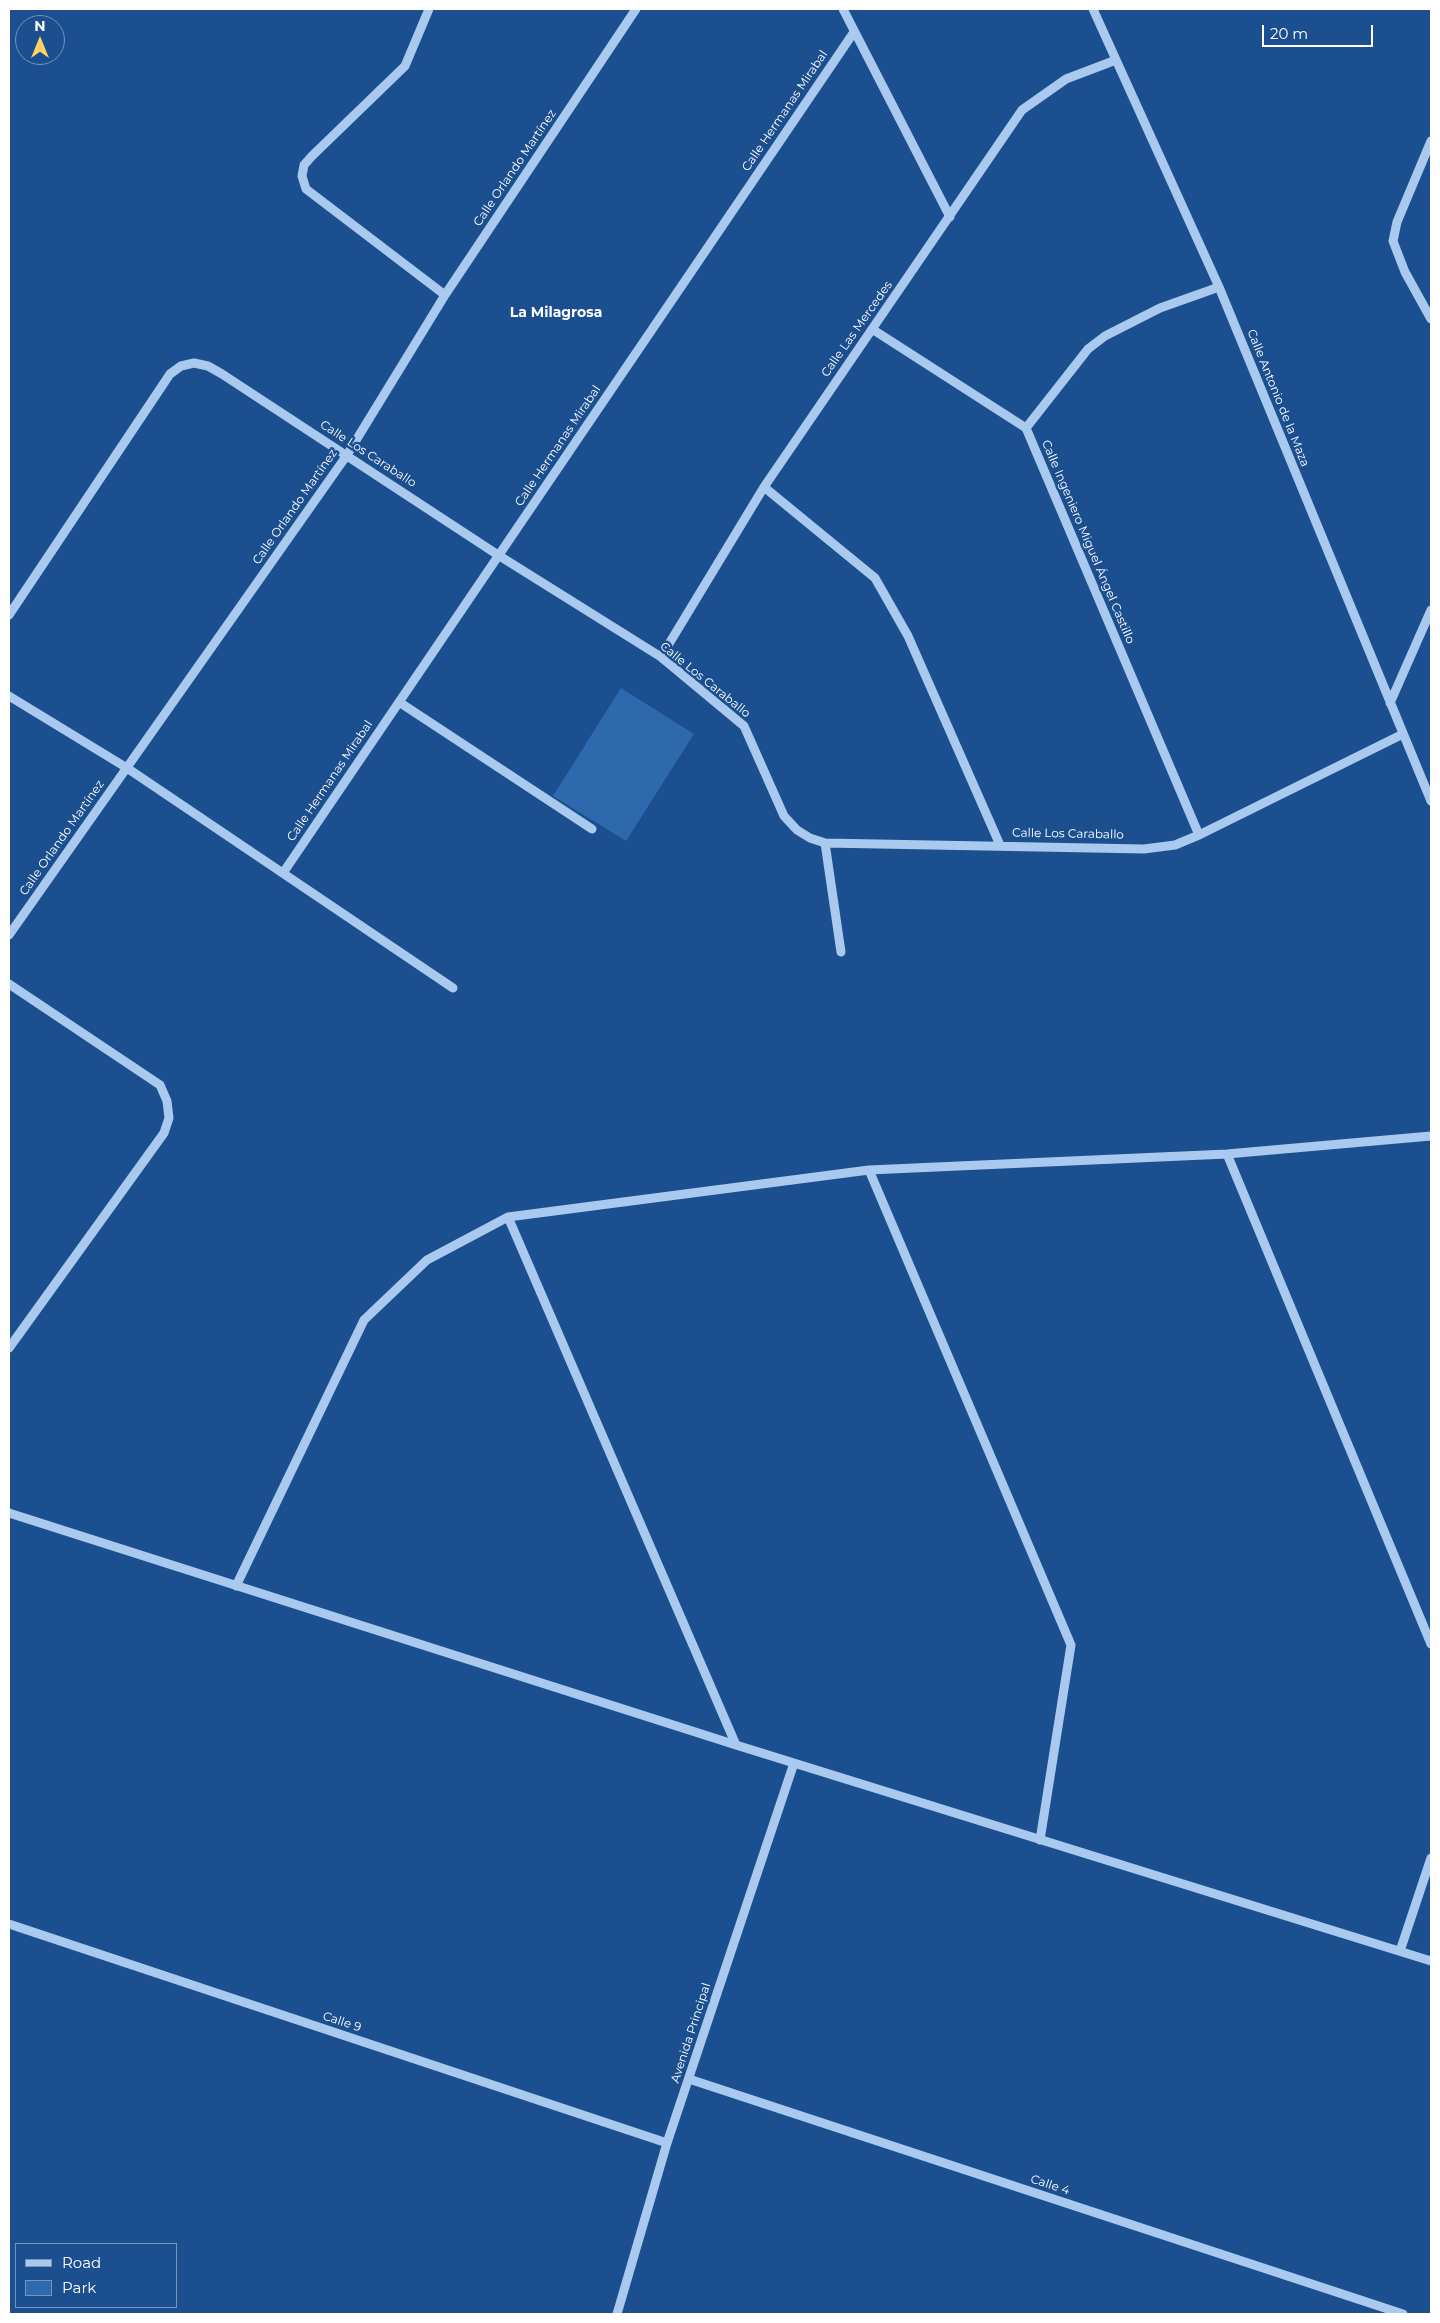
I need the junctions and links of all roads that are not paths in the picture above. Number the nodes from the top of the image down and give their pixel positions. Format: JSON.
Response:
{"nodes":[{"id":1,"x":429,"y":9,"type":"edge"},
{"id":2,"x":636,"y":9,"type":"edge"},
{"id":3,"x":843,"y":9,"type":"edge"},
{"id":4,"x":1093,"y":9,"type":"edge"},
{"id":5,"x":854,"y":32,"type":"junction"},
{"id":6,"x":1116,"y":60,"type":"junction"},
{"id":7,"x":1431,"y":140,"type":"edge"},
{"id":8,"x":950,"y":217,"type":"junction"},
{"id":9,"x":1219,"y":287,"type":"junction"},
{"id":10,"x":445,"y":295,"type":"junction"},
{"id":11,"x":1431,"y":319,"type":"edge"},
{"id":12,"x":872,"y":329,"type":"junction"},
{"id":13,"x":1026,"y":428,"type":"junction"},
{"id":14,"x":347,"y":455,"type":"junction"},
{"id":15,"x":764,"y":487,"type":"junction"},
{"id":16,"x":498,"y":555,"type":"junction"},
{"id":17,"x":1431,"y":610,"type":"edge"},
{"id":18,"x":9,"y":615,"type":"edge"},
{"id":19,"x":661,"y":657,"type":"junction"},
{"id":20,"x":9,"y":696,"type":"edge"},
{"id":21,"x":399,"y":702,"type":"junction"},
{"id":22,"x":1390,"y":703,"type":"junction"},
{"id":23,"x":1403,"y":734,"type":"junction"},
{"id":24,"x":127,"y":768,"type":"junction"},
{"id":25,"x":1431,"y":801,"type":"edge"},
{"id":26,"x":592,"y":829,"type":"dead end"},
{"id":27,"x":1199,"y":835,"type":"junction"},
{"id":28,"x":825,"y":842,"type":"junction"},
{"id":29,"x":1000,"y":845,"type":"junction"},
{"id":30,"x":283,"y":873,"type":"junction"},
{"id":31,"x":9,"y":935,"type":"edge"},
{"id":32,"x":841,"y":952,"type":"dead end"},
{"id":33,"x":9,"y":984,"type":"edge"},
{"id":34,"x":453,"y":988,"type":"dead end"},
{"id":35,"x":1431,"y":1136,"type":"edge"},
{"id":36,"x":1227,"y":1154,"type":"junction"},
{"id":37,"x":869,"y":1170,"type":"junction"},
{"id":38,"x":508,"y":1217,"type":"junction"},
{"id":39,"x":9,"y":1348,"type":"edge"},
{"id":40,"x":9,"y":1513,"type":"edge"},
{"id":41,"x":236,"y":1586,"type":"junction"},
{"id":42,"x":1431,"y":1644,"type":"edge"},
{"id":43,"x":736,"y":1745,"type":"junction"},
{"id":44,"x":794,"y":1762,"type":"junction"},
{"id":45,"x":1040,"y":1840,"type":"junction"},
{"id":46,"x":1431,"y":1858,"type":"edge"},
{"id":47,"x":9,"y":1924,"type":"edge"},
{"id":48,"x":1400,"y":1952,"type":"junction"},
{"id":49,"x":1431,"y":1961,"type":"edge"},
{"id":50,"x":689,"y":2079,"type":"junction"},
{"id":51,"x":667,"y":2143,"type":"junction"},
{"id":52,"x":618,"y":2314,"type":"edge"},
{"id":53,"x":1403,"y":2314,"type":"edge"}],
"edges":[{"from":1,"to":10,"type":"street"},
{"from":2,"to":10,"type":"street","name":"Calle Orlando Martínez"},
{"from":3,"to":5,"type":"street"},
{"from":4,"to":6,"type":"street","name":"Calle Antonio de la Maza"},
{"from":5,"to":8,"type":"street"},
{"from":5,"to":16,"type":"street","name":"Calle Hermanas Mirabal"},
{"from":6,"to":8,"type":"street","name":"Calle Las Mercedes"},
{"from":6,"to":9,"type":"street","name":"Calle Antonio de la Maza"},
{"from":7,"to":11,"type":"street"},
{"from":8,"to":12,"type":"street","name":"Calle Las Mercedes"},
{"from":9,"to":13,"type":"street"},
{"from":9,"to":22,"type":"street","name":"Calle Antonio de la Maza"},
{"from":10,"to":14,"type":"street","name":"Calle Orlando Martínez"},
{"from":12,"to":13,"type":"street"},
{"from":12,"to":15,"type":"street","name":"Calle Las Mercedes"},
{"from":13,"to":27,"type":"street","name":"Calle Ingeniero Miguel Ángel Castillo"},
{"from":14,"to":16,"type":"street","name":"Calle Los Caraballo"},
{"from":14,"to":18,"type":"street","name":"Calle Los Caraballo"},
{"from":14,"to":24,"type":"street","name":"Calle Orlando Martínez"},
{"from":15,"to":19,"type":"street","name":"Calle Las Mercedes"},
{"from":15,"to":29,"type":"street"},
{"from":16,"to":19,"type":"street","name":"Calle Los Caraballo"},
{"from":16,"to":21,"type":"street","name":"Calle Hermanas Mirabal"},
{"from":17,"to":22,"type":"street"},
{"from":19,"to":28,"type":"street","name":"Calle Los Caraballo"},
{"from":20,"to":24,"type":"street"},
{"from":21,"to":26,"type":"street"},
{"from":21,"to":30,"type":"street","name":"Calle Hermanas Mirabal"},
{"from":22,"to":23,"type":"street","name":"Calle Antonio de la Maza"},
{"from":23,"to":25,"type":"street","name":"Calle Antonio de la Maza"},
{"from":23,"to":27,"type":"street","name":"Calle Los Caraballo"},
{"from":24,"to":30,"type":"street"},
{"from":24,"to":31,"type":"street","name":"Calle Orlando Martínez"},
{"from":27,"to":29,"type":"street","name":"Calle Los Caraballo"},
{"from":28,"to":29,"type":"street","name":"Calle Los Caraballo"},
{"from":28,"to":32,"type":"street"},
{"from":30,"to":34,"type":"street"},
{"from":33,"to":39,"type":"street"},
{"from":35,"to":36,"type":"street"},
{"from":36,"to":37,"type":"street"},
{"from":36,"to":42,"type":"street"},
{"from":37,"to":38,"type":"street"},
{"from":37,"to":45,"type":"street"},
{"from":38,"to":41,"type":"street"},
{"from":38,"to":43,"type":"street"},
{"from":40,"to":41,"type":"street"},
{"from":41,"to":43,"type":"street"},
{"from":43,"to":44,"type":"street"},
{"from":44,"to":45,"type":"street"},
{"from":44,"to":50,"type":"street","name":"Avenida Principal"},
{"from":45,"to":48,"type":"street"},
{"from":46,"to":48,"type":"street"},
{"from":47,"to":51,"type":"street","name":"Calle 9"},
{"from":48,"to":49,"type":"street"},
{"from":50,"to":51,"type":"street","name":"Avenida Principal"},
{"from":50,"to":53,"type":"street","name":"Calle 4"},
{"from":51,"to":52,"type":"street","name":"Avenida Principal"}]}
